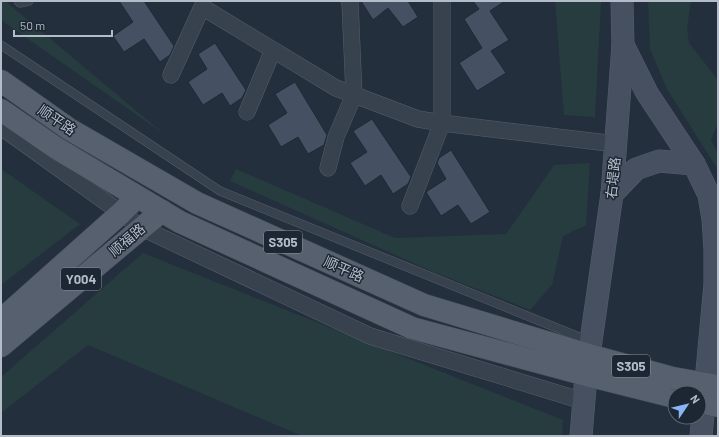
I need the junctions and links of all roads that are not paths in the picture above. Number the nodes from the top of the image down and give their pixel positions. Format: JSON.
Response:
{"nodes":[{"id":1,"x":18,"y":1,"type":"edge"},
{"id":2,"x":29,"y":1,"type":"edge"},
{"id":3,"x":349,"y":1,"type":"edge"},
{"id":4,"x":442,"y":1,"type":"edge"},
{"id":5,"x":622,"y":1,"type":"edge"},
{"id":6,"x":1,"y":45,"type":"edge"},
{"id":7,"x":623,"y":45,"type":"junction"},
{"id":8,"x":273,"y":50,"type":"junction"},
{"id":9,"x":171,"y":75,"type":"dead end"},
{"id":10,"x":1,"y":81,"type":"edge"},
{"id":11,"x":354,"y":95,"type":"junction"},
{"id":12,"x":1,"y":110,"type":"edge"},
{"id":13,"x":247,"y":112,"type":"dead end"},
{"id":14,"x":442,"y":123,"type":"junction"},
{"id":15,"x":1,"y":127,"type":"edge"},
{"id":16,"x":616,"y":144,"type":"junction"},
{"id":17,"x":694,"y":164,"type":"junction"},
{"id":18,"x":328,"y":168,"type":"dead end"},
{"id":19,"x":612,"y":194,"type":"junction"},
{"id":20,"x":137,"y":197,"type":"junction"},
{"id":21,"x":410,"y":206,"type":"dead end"},
{"id":22,"x":162,"y":211,"type":"junction"},
{"id":23,"x":121,"y":213,"type":"junction"},
{"id":24,"x":142,"y":228,"type":"junction"},
{"id":25,"x":1,"y":320,"type":"edge"},
{"id":26,"x":1,"y":346,"type":"edge"},
{"id":27,"x":588,"y":357,"type":"junction"},
{"id":28,"x":718,"y":386,"type":"edge"},
{"id":29,"x":707,"y":387,"type":"edge"},
{"id":30,"x":667,"y":388,"type":"edge"},
{"id":31,"x":583,"y":401,"type":"junction"},
{"id":32,"x":707,"y":404,"type":"edge"},
{"id":33,"x":718,"y":406,"type":"edge"},
{"id":34,"x":581,"y":436,"type":"edge"},
{"id":35,"x":701,"y":436,"type":"edge"}],
"edges":[{"from":1,"to":2,"type":"lane"},
{"from":3,"to":11,"type":"street"},
{"from":4,"to":14,"type":"street"},
{"from":5,"to":7,"type":"main road","name":"右堤路"},
{"from":6,"to":27,"type":"lane"},
{"from":7,"to":16,"type":"main road","name":"右堤路"},
{"from":7,"to":17,"type":"main road"},
{"from":8,"to":9,"type":"street"},
{"from":8,"to":11,"type":"street"},
{"from":8,"to":13,"type":"street"},
{"from":10,"to":27,"type":"main road","name":"顺平路","number":"S305"},
{"from":11,"to":14,"type":"street"},
{"from":11,"to":18,"type":"street"},
{"from":12,"to":20,"type":"main road","name":"顺平路","number":"S305"},
{"from":14,"to":16,"type":"street"},
{"from":14,"to":21,"type":"street"},
{"from":15,"to":23,"type":"street"},
{"from":16,"to":19,"type":"main road","name":"右堤路"},
{"from":17,"to":19,"type":"main road"},
{"from":17,"to":35,"type":"main road"},
{"from":19,"to":27,"type":"main road","name":"右堤路"},
{"from":20,"to":22,"type":"main road","name":"顺平路","number":"S305"},
{"from":20,"to":23,"type":"main road","name":"顺福路","number":"Y004"},
{"from":22,"to":24,"type":"main road","name":"顺福路","number":"Y004"},
{"from":22,"to":27,"type":"main road","name":"顺平路","number":"S305"},
{"from":23,"to":24,"type":"street"},
{"from":23,"to":25,"type":"main road","name":"顺福路","number":"Y004"},
{"from":24,"to":26,"type":"main road","name":"顺福路","number":"Y004"},
{"from":24,"to":31,"type":"street"},
{"from":27,"to":30,"type":"main road","name":"顺平路","number":"S305"},
{"from":27,"to":31,"type":"main road","name":"右堤路"},
{"from":28,"to":29,"type":"main road","name":"顺平路","number":"S305","bridge":true},
{"from":31,"to":34,"type":"main road","name":"右堤路"},
{"from":32,"to":33,"type":"main road","bridge":true}]}
